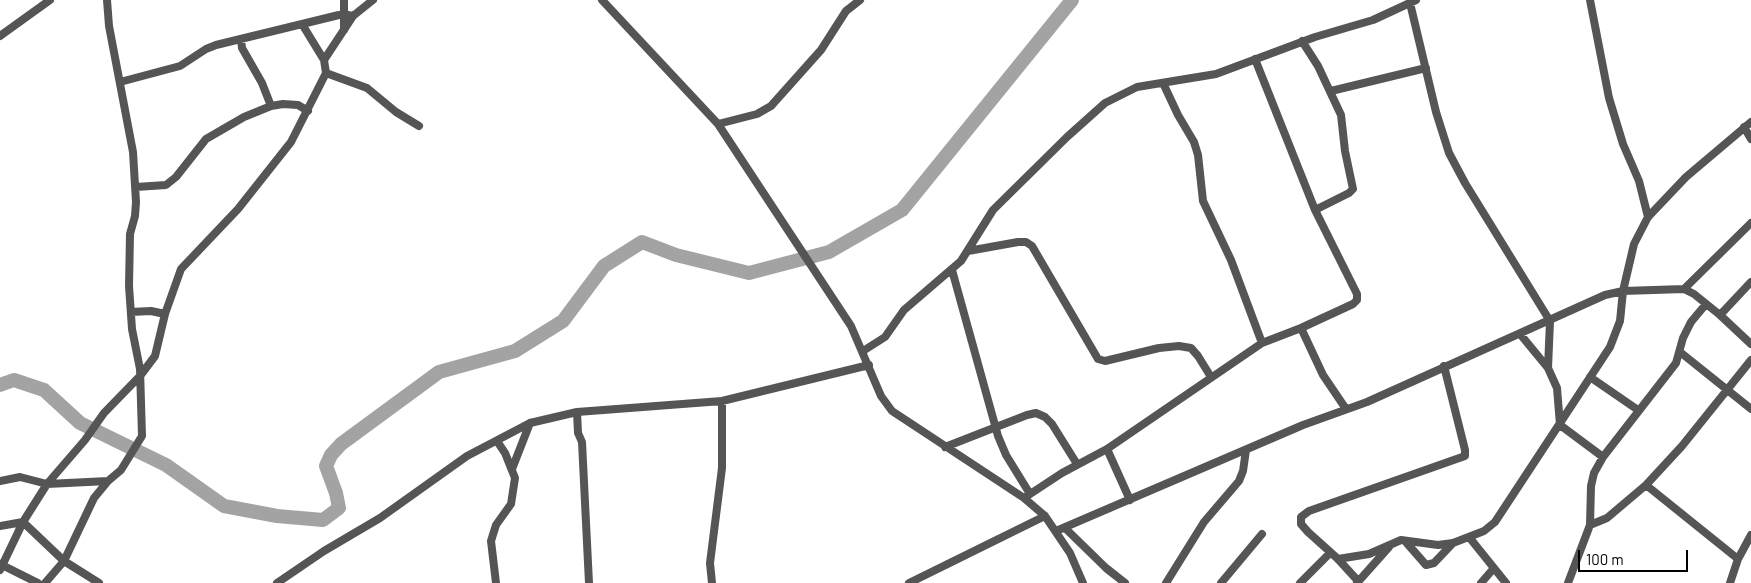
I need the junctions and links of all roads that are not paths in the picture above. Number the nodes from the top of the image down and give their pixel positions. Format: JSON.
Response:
{"nodes":[{"id":1,"x":50,"y":0,"type":"edge"},
{"id":2,"x":107,"y":0,"type":"edge"},
{"id":3,"x":344,"y":0,"type":"edge"},
{"id":4,"x":373,"y":0,"type":"edge"},
{"id":5,"x":602,"y":0,"type":"edge"},
{"id":6,"x":860,"y":0,"type":"edge"},
{"id":7,"x":1590,"y":0,"type":"edge"},
{"id":8,"x":1413,"y":1,"type":"edge"},
{"id":9,"x":343,"y":14,"type":"junction"},
{"id":10,"x":352,"y":16,"type":"junction"},
{"id":11,"x":302,"y":24,"type":"junction"},
{"id":12,"x":344,"y":32,"type":"junction"},
{"id":13,"x":0,"y":36,"type":"edge"},
{"id":14,"x":241,"y":40,"type":"junction"},
{"id":15,"x":1302,"y":41,"type":"junction"},
{"id":16,"x":1255,"y":59,"type":"junction"},
{"id":17,"x":324,"y":60,"type":"junction"},
{"id":18,"x":1426,"y":68,"type":"junction"},
{"id":19,"x":326,"y":73,"type":"junction"},
{"id":20,"x":120,"y":82,"type":"junction"},
{"id":21,"x":1162,"y":83,"type":"junction"},
{"id":22,"x":1331,"y":91,"type":"junction"},
{"id":23,"x":270,"y":106,"type":"junction"},
{"id":24,"x":308,"y":111,"type":"junction"},
{"id":25,"x":718,"y":124,"type":"junction"},
{"id":26,"x":1748,"y":125,"type":"edge"},
{"id":27,"x":419,"y":126,"type":"dead end"},
{"id":28,"x":1751,"y":139,"type":"edge"},
{"id":29,"x":136,"y":187,"type":"junction"},
{"id":30,"x":1315,"y":210,"type":"junction"},
{"id":31,"x":1648,"y":217,"type":"junction"},
{"id":32,"x":1751,"y":223,"type":"edge"},
{"id":33,"x":968,"y":251,"type":"junction"},
{"id":34,"x":952,"y":270,"type":"junction"},
{"id":35,"x":1751,"y":282,"type":"edge"},
{"id":36,"x":1684,"y":289,"type":"junction"},
{"id":37,"x":1623,"y":291,"type":"junction"},
{"id":38,"x":1706,"y":304,"type":"junction"},
{"id":39,"x":130,"y":312,"type":"junction"},
{"id":40,"x":165,"y":314,"type":"junction"},
{"id":41,"x":1720,"y":315,"type":"junction"},
{"id":42,"x":1550,"y":321,"type":"junction"},
{"id":43,"x":1301,"y":328,"type":"junction"},
{"id":44,"x":1520,"y":334,"type":"junction"},
{"id":45,"x":1262,"y":343,"type":"junction"},
{"id":46,"x":1751,"y":344,"type":"edge"},
{"id":47,"x":863,"y":351,"type":"junction"},
{"id":48,"x":1680,"y":352,"type":"junction"},
{"id":49,"x":1751,"y":360,"type":"edge"},
{"id":50,"x":869,"y":365,"type":"junction"},
{"id":51,"x":1444,"y":366,"type":"junction"},
{"id":52,"x":1548,"y":368,"type":"junction"},
{"id":53,"x":140,"y":376,"type":"junction"},
{"id":54,"x":1211,"y":377,"type":"junction"},
{"id":55,"x":1590,"y":377,"type":"junction"},
{"id":56,"x":1728,"y":389,"type":"junction"},
{"id":57,"x":722,"y":401,"type":"junction"},
{"id":58,"x":1346,"y":409,"type":"junction"},
{"id":59,"x":1751,"y":409,"type":"edge"},
{"id":60,"x":1638,"y":410,"type":"junction"},
{"id":61,"x":577,"y":412,"type":"junction"},
{"id":62,"x":530,"y":423,"type":"junction"},
{"id":63,"x":1560,"y":425,"type":"junction"},
{"id":64,"x":996,"y":427,"type":"junction"},
{"id":65,"x":496,"y":441,"type":"junction"},
{"id":66,"x":945,"y":447,"type":"junction"},
{"id":67,"x":1107,"y":450,"type":"junction"},
{"id":68,"x":1246,"y":450,"type":"junction"},
{"id":69,"x":1603,"y":457,"type":"junction"},
{"id":70,"x":1077,"y":464,"type":"junction"},
{"id":71,"x":512,"y":468,"type":"junction"},
{"id":72,"x":0,"y":481,"type":"edge"},
{"id":73,"x":108,"y":481,"type":"junction"},
{"id":74,"x":47,"y":484,"type":"junction"},
{"id":75,"x":1646,"y":485,"type":"junction"},
{"id":76,"x":1027,"y":496,"type":"junction"},
{"id":77,"x":1130,"y":500,"type":"junction"},
{"id":78,"x":1045,"y":516,"type":"junction"},
{"id":79,"x":23,"y":522,"type":"junction"},
{"id":80,"x":1590,"y":525,"type":"junction"},
{"id":81,"x":0,"y":526,"type":"edge"},
{"id":82,"x":1065,"y":528,"type":"junction"},
{"id":83,"x":1056,"y":531,"type":"junction"},
{"id":84,"x":1262,"y":534,"type":"dead end"},
{"id":85,"x":1751,"y":535,"type":"edge"},
{"id":86,"x":1469,"y":537,"type":"junction"},
{"id":87,"x":1405,"y":541,"type":"junction"},
{"id":88,"x":1453,"y":543,"type":"junction"},
{"id":89,"x":1391,"y":544,"type":"junction"},
{"id":90,"x":1330,"y":553,"type":"junction"},
{"id":91,"x":1338,"y":559,"type":"junction"},
{"id":92,"x":1738,"y":559,"type":"junction"},
{"id":93,"x":64,"y":561,"type":"junction"},
{"id":94,"x":1,"y":566,"type":"edge"},
{"id":95,"x":1494,"y":568,"type":"junction"},
{"id":96,"x":279,"y":582,"type":"edge"},
{"id":97,"x":1357,"y":582,"type":"edge"},
{"id":98,"x":38,"y":583,"type":"edge"},
{"id":99,"x":45,"y":583,"type":"edge"},
{"id":100,"x":99,"y":583,"type":"edge"},
{"id":101,"x":496,"y":583,"type":"edge"},
{"id":102,"x":589,"y":583,"type":"edge"},
{"id":103,"x":712,"y":583,"type":"edge"},
{"id":104,"x":909,"y":583,"type":"edge"},
{"id":105,"x":1083,"y":583,"type":"edge"},
{"id":106,"x":1126,"y":583,"type":"edge"},
{"id":107,"x":1166,"y":583,"type":"edge"},
{"id":108,"x":1221,"y":583,"type":"edge"},
{"id":109,"x":1300,"y":583,"type":"edge"},
{"id":110,"x":1481,"y":583,"type":"edge"},
{"id":111,"x":1506,"y":583,"type":"edge"},
{"id":112,"x":1568,"y":583,"type":"edge"},
{"id":113,"x":1730,"y":583,"type":"edge"}],
"edges":[{"from":1,"to":13,"type":"street"},
{"from":2,"to":20,"type":"street"},
{"from":3,"to":9,"type":"street"},
{"from":4,"to":10,"type":"street"},
{"from":5,"to":25,"type":"street"},
{"from":6,"to":25,"type":"street"},
{"from":7,"to":31,"type":"street"},
{"from":8,"to":15,"type":"street"},
{"from":8,"to":18,"type":"street"},
{"from":9,"to":10,"type":"street"},
{"from":9,"to":11,"type":"street"},
{"from":9,"to":12,"type":"street"},
{"from":10,"to":12,"type":"street"},
{"from":11,"to":14,"type":"street"},
{"from":11,"to":17,"type":"street"},
{"from":12,"to":17,"type":"street"},
{"from":14,"to":20,"type":"street"},
{"from":14,"to":23,"type":"street"},
{"from":15,"to":16,"type":"street"},
{"from":15,"to":22,"type":"street"},
{"from":16,"to":21,"type":"street"},
{"from":16,"to":30,"type":"street"},
{"from":17,"to":19,"type":"street"},
{"from":18,"to":22,"type":"street"},
{"from":18,"to":42,"type":"street"},
{"from":19,"to":24,"type":"street"},
{"from":19,"to":27,"type":"street"},
{"from":20,"to":29,"type":"street"},
{"from":21,"to":33,"type":"street"},
{"from":21,"to":45,"type":"street"},
{"from":22,"to":30,"type":"street"},
{"from":23,"to":24,"type":"street"},
{"from":23,"to":29,"type":"street"},
{"from":24,"to":40,"type":"street"},
{"from":25,"to":47,"type":"street"},
{"from":26,"to":28,"type":"street"},
{"from":26,"to":31,"type":"street"},
{"from":29,"to":39,"type":"street"},
{"from":30,"to":43,"type":"street"},
{"from":31,"to":37,"type":"street"},
{"from":32,"to":36,"type":"street"},
{"from":33,"to":34,"type":"street"},
{"from":33,"to":54,"type":"street"},
{"from":34,"to":47,"type":"street"},
{"from":34,"to":64,"type":"street"},
{"from":35,"to":41,"type":"street"},
{"from":36,"to":37,"type":"street"},
{"from":36,"to":38,"type":"street"},
{"from":37,"to":42,"type":"street"},
{"from":37,"to":55,"type":"street"},
{"from":38,"to":41,"type":"street"},
{"from":38,"to":48,"type":"street"},
{"from":39,"to":40,"type":"street"},
{"from":39,"to":53,"type":"street"},
{"from":40,"to":53,"type":"street"},
{"from":41,"to":46,"type":"street"},
{"from":42,"to":44,"type":"street"},
{"from":42,"to":52,"type":"street"},
{"from":43,"to":45,"type":"street"},
{"from":43,"to":58,"type":"street"},
{"from":44,"to":51,"type":"street"},
{"from":44,"to":52,"type":"street"},
{"from":45,"to":54,"type":"street"},
{"from":47,"to":50,"type":"street"},
{"from":48,"to":56,"type":"street"},
{"from":48,"to":60,"type":"street"},
{"from":49,"to":56,"type":"street"},
{"from":50,"to":57,"type":"street"},
{"from":50,"to":66,"type":"street"},
{"from":51,"to":58,"type":"street"},
{"from":51,"to":90,"type":"street"},
{"from":52,"to":63,"type":"street"},
{"from":53,"to":73,"type":"street"},
{"from":53,"to":74,"type":"street"},
{"from":54,"to":67,"type":"street"},
{"from":55,"to":60,"type":"street"},
{"from":55,"to":63,"type":"street"},
{"from":56,"to":59,"type":"street"},
{"from":56,"to":75,"type":"street"},
{"from":57,"to":61,"type":"street"},
{"from":57,"to":103,"type":"street"},
{"from":58,"to":68,"type":"street"},
{"from":60,"to":69,"type":"street"},
{"from":61,"to":62,"type":"street"},
{"from":61,"to":102,"type":"street"},
{"from":62,"to":65,"type":"street"},
{"from":62,"to":71,"type":"street"},
{"from":63,"to":69,"type":"street"},
{"from":63,"to":86,"type":"street"},
{"from":64,"to":66,"type":"street"},
{"from":64,"to":70,"type":"street"},
{"from":64,"to":76,"type":"street"},
{"from":65,"to":71,"type":"street"},
{"from":65,"to":96,"type":"street"},
{"from":66,"to":76,"type":"street"},
{"from":67,"to":70,"type":"street"},
{"from":67,"to":77,"type":"street"},
{"from":68,"to":77,"type":"street"},
{"from":68,"to":107,"type":"street"},
{"from":69,"to":80,"type":"street"},
{"from":70,"to":76,"type":"street"},
{"from":71,"to":101,"type":"street"},
{"from":72,"to":74,"type":"street"},
{"from":73,"to":74,"type":"street"},
{"from":73,"to":93,"type":"street"},
{"from":74,"to":79,"type":"street"},
{"from":75,"to":80,"type":"street"},
{"from":75,"to":92,"type":"street"},
{"from":76,"to":78,"type":"street"},
{"from":77,"to":82,"type":"street"},
{"from":78,"to":83,"type":"street"},
{"from":78,"to":104,"type":"street"},
{"from":79,"to":81,"type":"street"},
{"from":79,"to":93,"type":"street"},
{"from":79,"to":94,"type":"street"},
{"from":80,"to":112,"type":"street"},
{"from":82,"to":83,"type":"street"},
{"from":82,"to":106,"type":"street"},
{"from":83,"to":105,"type":"street"},
{"from":84,"to":108,"type":"street"},
{"from":85,"to":92,"type":"street"},
{"from":86,"to":88,"type":"street"},
{"from":86,"to":95,"type":"street"},
{"from":87,"to":88,"type":"street"},
{"from":87,"to":88,"type":"street"},
{"from":87,"to":89,"type":"street"},
{"from":89,"to":91,"type":"street"},
{"from":89,"to":97,"type":"street"},
{"from":90,"to":91,"type":"street"},
{"from":90,"to":109,"type":"street"},
{"from":91,"to":97,"type":"street"},
{"from":92,"to":113,"type":"street"},
{"from":93,"to":99,"type":"street"},
{"from":93,"to":100,"type":"street"},
{"from":94,"to":98,"type":"street"},
{"from":95,"to":110,"type":"street"},
{"from":95,"to":111,"type":"street"}]}
